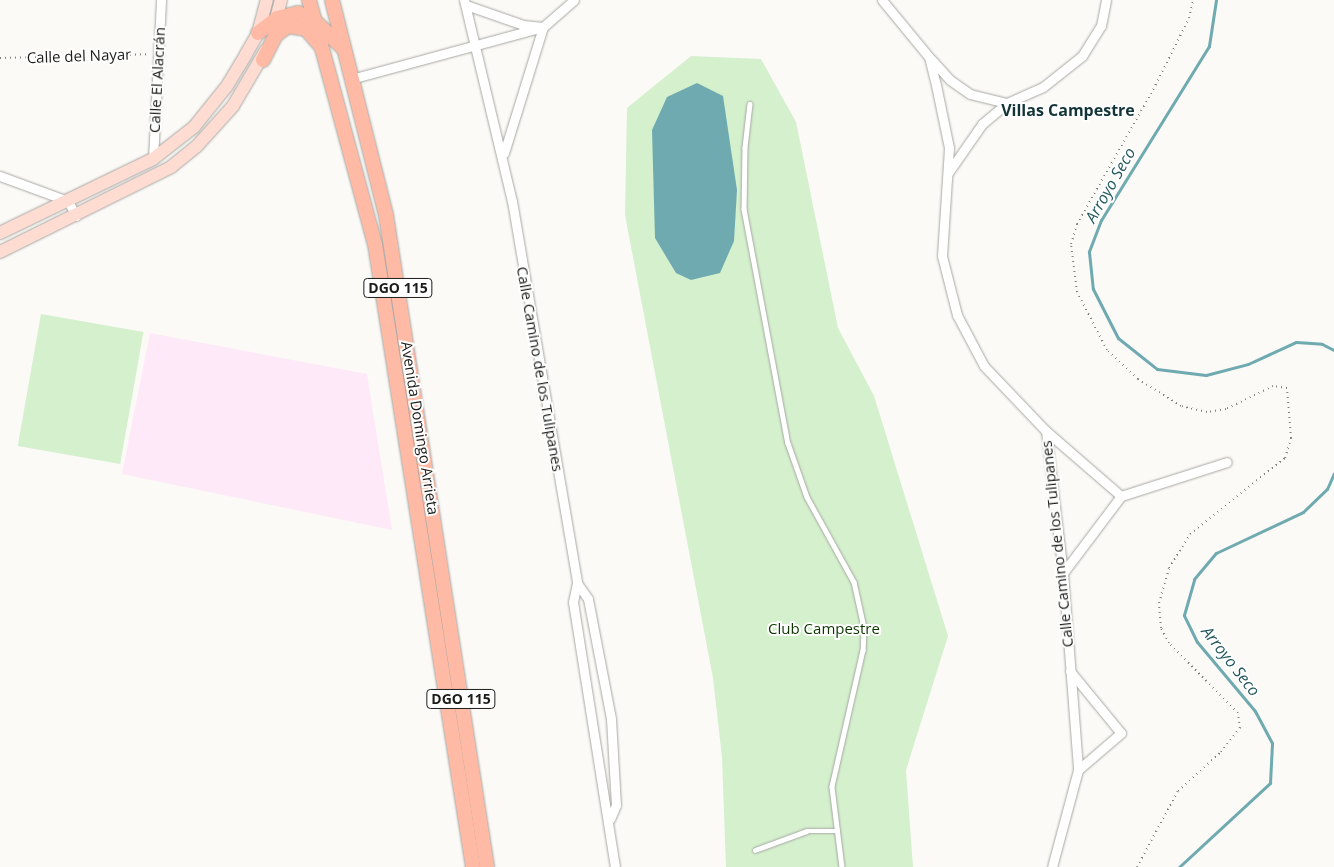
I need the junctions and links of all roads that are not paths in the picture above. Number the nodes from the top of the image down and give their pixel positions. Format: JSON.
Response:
{"nodes":[{"id":1,"x":161,"y":0,"type":"edge"},
{"id":2,"x":267,"y":0,"type":"edge"},
{"id":3,"x":281,"y":0,"type":"edge"},
{"id":4,"x":310,"y":0,"type":"edge"},
{"id":5,"x":332,"y":0,"type":"edge"},
{"id":6,"x":574,"y":0,"type":"edge"},
{"id":7,"x":882,"y":0,"type":"edge"},
{"id":8,"x":1106,"y":0,"type":"edge"},
{"id":9,"x":465,"y":3,"type":"edge"},
{"id":10,"x":277,"y":18,"type":"junction"},
{"id":11,"x":316,"y":22,"type":"junction"},
{"id":12,"x":543,"y":27,"type":"junction"},
{"id":13,"x":258,"y":33,"type":"junction"},
{"id":14,"x":475,"y":47,"type":"junction"},
{"id":15,"x":344,"y":48,"type":"junction"},
{"id":16,"x":325,"y":51,"type":"junction"},
{"id":17,"x":929,"y":57,"type":"junction"},
{"id":18,"x":263,"y":60,"type":"junction"},
{"id":19,"x":351,"y":79,"type":"junction"},
{"id":20,"x":333,"y":85,"type":"junction"},
{"id":21,"x":1007,"y":102,"type":"junction"},
{"id":22,"x":750,"y":104,"type":"dead end"},
{"id":23,"x":503,"y":156,"type":"junction"},
{"id":24,"x":153,"y":159,"type":"junction"},
{"id":25,"x":947,"y":175,"type":"junction"},
{"id":26,"x":0,"y":176,"type":"edge"},
{"id":27,"x":68,"y":200,"type":"junction"},
{"id":28,"x":76,"y":216,"type":"junction"},
{"id":29,"x":0,"y":233,"type":"edge"},
{"id":30,"x":0,"y":252,"type":"edge"},
{"id":31,"x":1046,"y":432,"type":"junction"},
{"id":32,"x":1227,"y":462,"type":"dead end"},
{"id":33,"x":427,"y":484,"type":"junction"},
{"id":34,"x":412,"y":487,"type":"junction"},
{"id":35,"x":1120,"y":496,"type":"junction"},
{"id":36,"x":1064,"y":573,"type":"junction"},
{"id":37,"x":577,"y":583,"type":"junction"},
{"id":38,"x":1070,"y":671,"type":"junction"},
{"id":39,"x":1078,"y":770,"type":"junction"},
{"id":40,"x":610,"y":819,"type":"junction"},
{"id":41,"x":838,"y":831,"type":"junction"},
{"id":42,"x":755,"y":850,"type":"dead end"},
{"id":43,"x":480,"y":861,"type":"edge"},
{"id":44,"x":615,"y":867,"type":"edge"},
{"id":45,"x":842,"y":867,"type":"edge"},
{"id":46,"x":1052,"y":867,"type":"edge"}],
"edges":[{"from":1,"to":24,"type":"street","name":"Calle El Alacrán"},
{"from":2,"to":13,"type":"main road"},
{"from":3,"to":10,"type":"main road"},
{"from":4,"to":11,"type":"main road","name":"Avenida Domingo Arrieta","number":"DGO 115"},
{"from":5,"to":15,"type":"main road","name":"Avenida Domingo Arrieta","number":"DGO 115"},
{"from":6,"to":12,"type":"street"},
{"from":7,"to":17,"type":"street","name":"Calle Camino de los Tulipanes"},
{"from":8,"to":21,"type":"street"},
{"from":9,"to":12,"type":"street","name":"Calle Camino de los Tulipanes"},
{"from":9,"to":14,"type":"street","name":"Calle Camino de los Tulipanes"},
{"from":10,"to":11,"type":"main road"},
{"from":10,"to":13,"type":"main road"},
{"from":10,"to":18,"type":"main road"},
{"from":11,"to":15,"type":"main road"},
{"from":11,"to":16,"type":"main road","name":"Avenida Domingo Arrieta","number":"DGO 115"},
{"from":12,"to":14,"type":"street"},
{"from":12,"to":23,"type":"street","name":"Calle Camino de los Tulipanes"},
{"from":13,"to":24,"type":"main road"},
{"from":14,"to":19,"type":"street"},
{"from":14,"to":23,"type":"street","name":"Calle Camino de los Tulipanes"},
{"from":15,"to":19,"type":"main road","name":"Avenida Domingo Arrieta","number":"DGO 115"},
{"from":16,"to":18,"type":"main road"},
{"from":16,"to":20,"type":"main road","name":"Avenida Domingo Arrieta","number":"DGO 115"},
{"from":17,"to":21,"type":"street"},
{"from":17,"to":25,"type":"street","name":"Calle Camino de los Tulipanes"},
{"from":18,"to":28,"type":"main road"},
{"from":19,"to":20,"type":"main road"},
{"from":19,"to":33,"type":"main road","name":"Avenida Domingo Arrieta","number":"DGO 115"},
{"from":20,"to":34,"type":"main road","name":"Avenida Domingo Arrieta","number":"DGO 115"},
{"from":21,"to":25,"type":"street"},
{"from":22,"to":41,"type":"lane"},
{"from":23,"to":37,"type":"street","name":"Calle Camino de los Tulipanes"},
{"from":24,"to":27,"type":"main road"},
{"from":25,"to":31,"type":"street","name":"Calle Camino de los Tulipanes"},
{"from":26,"to":27,"type":"street"},
{"from":27,"to":28,"type":"street"},
{"from":27,"to":29,"type":"main road"},
{"from":28,"to":30,"type":"main road"},
{"from":31,"to":35,"type":"street"},
{"from":31,"to":36,"type":"street","name":"Calle Camino de los Tulipanes"},
{"from":32,"to":35,"type":"street"},
{"from":33,"to":34,"type":"main road"},
{"from":33,"to":43,"type":"main road","name":"Avenida Domingo Arrieta","number":"DGO 115"},
{"from":34,"to":43,"type":"main road","name":"Avenida Domingo Arrieta","number":"DGO 115"},
{"from":35,"to":36,"type":"street"},
{"from":36,"to":38,"type":"street","name":"Calle Camino de los Tulipanes"},
{"from":37,"to":40,"type":"street","name":"Calle Camino de los Tulipanes"},
{"from":37,"to":40,"type":"street","name":"Calle Camino de los Tulipanes"},
{"from":38,"to":39,"type":"street","name":"Calle Camino de los Tulipanes"},
{"from":38,"to":39,"type":"street"},
{"from":39,"to":46,"type":"street","name":"Calle Camino de los Tulipanes"},
{"from":40,"to":44,"type":"street","name":"Calle Camino de los Tulipanes"},
{"from":41,"to":42,"type":"lane"},
{"from":41,"to":45,"type":"lane"}]}
